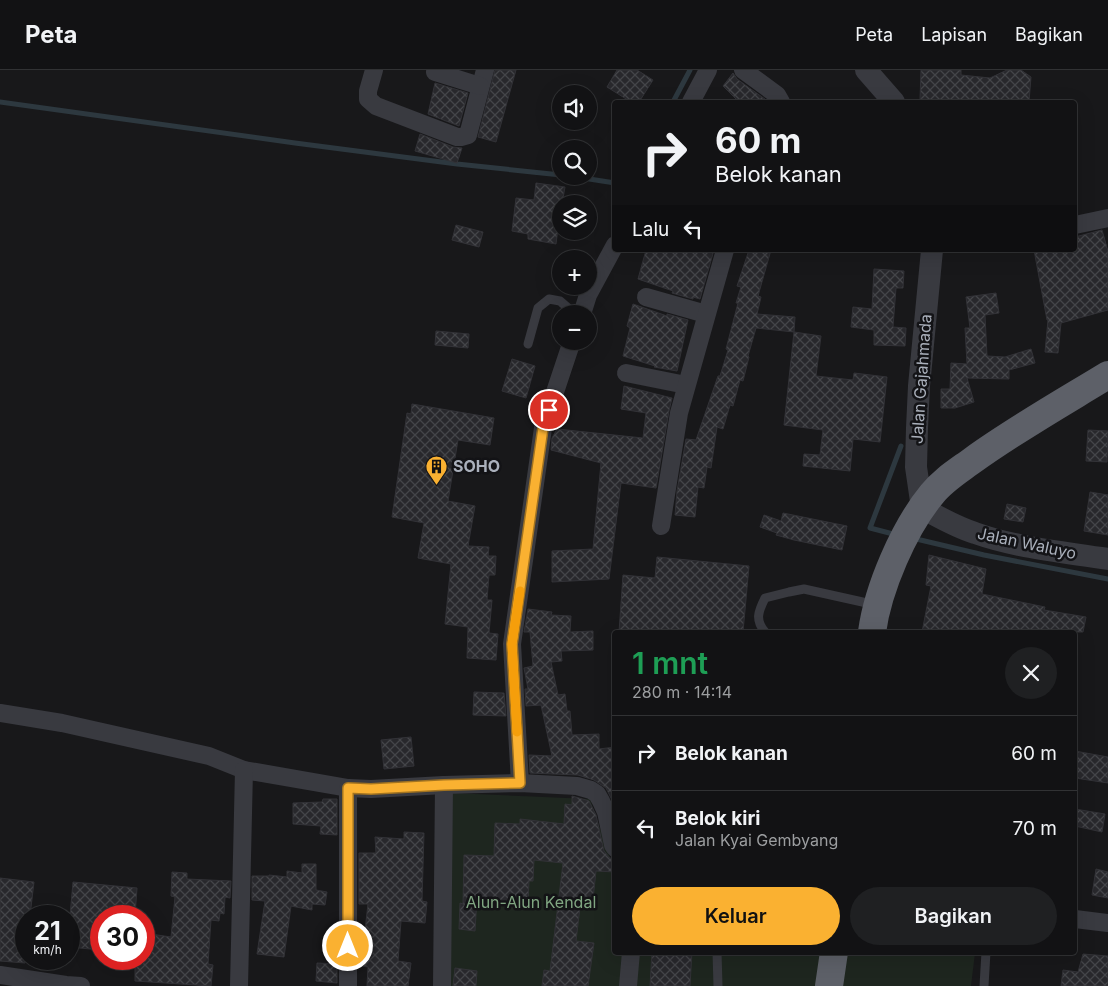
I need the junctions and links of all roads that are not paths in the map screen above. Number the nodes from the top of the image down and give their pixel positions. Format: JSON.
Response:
{"nodes":[{"id":1,"x":374,"y":70,"type":"edge"},
{"id":2,"x":708,"y":70,"type":"edge"},
{"id":3,"x":743,"y":70,"type":"edge"},
{"id":4,"x":866,"y":70,"type":"edge"},
{"id":5,"x":435,"y":72,"type":"dead end"},
{"id":6,"x":483,"y":78,"type":"edge"},
{"id":7,"x":692,"y":100,"type":"edge"},
{"id":8,"x":780,"y":100,"type":"edge"},
{"id":9,"x":892,"y":100,"type":"edge"},
{"id":10,"x":1108,"y":218,"type":"edge"},
{"id":11,"x":1077,"y":225,"type":"edge"},
{"id":12,"x":612,"y":251,"type":"edge"},
{"id":13,"x":724,"y":252,"type":"edge"},
{"id":14,"x":932,"y":252,"type":"edge"},
{"id":15,"x":646,"y":297,"type":"dead end"},
{"id":16,"x":565,"y":305,"type":"edge"},
{"id":17,"x":585,"y":305,"type":"edge"},
{"id":18,"x":706,"y":314,"type":"junction"},
{"id":19,"x":528,"y":344,"type":"dead end"},
{"id":20,"x":569,"y":350,"type":"edge"},
{"id":21,"x":626,"y":373,"type":"dead end"},
{"id":22,"x":1108,"y":375,"type":"edge"},
{"id":23,"x":686,"y":385,"type":"junction"},
{"id":24,"x":918,"y":514,"type":"junction"},
{"id":25,"x":661,"y":526,"type":"dead end"},
{"id":26,"x":1108,"y":559,"type":"edge"},
{"id":27,"x":878,"y":606,"type":"junction"},
{"id":28,"x":763,"y":630,"type":"edge"},
{"id":29,"x":872,"y":630,"type":"edge"},
{"id":30,"x":0,"y":713,"type":"edge"},
{"id":31,"x":244,"y":770,"type":"junction"},
{"id":32,"x":520,"y":783,"type":"junction"},
{"id":33,"x":444,"y":785,"type":"junction"},
{"id":34,"x":348,"y":788,"type":"junction"},
{"id":35,"x":612,"y":840,"type":"edge"},
{"id":36,"x":1077,"y":919,"type":"edge"},
{"id":37,"x":1108,"y":923,"type":"edge"},
{"id":38,"x":631,"y":955,"type":"edge"},
{"id":39,"x":717,"y":955,"type":"edge"},
{"id":40,"x":834,"y":955,"type":"edge"},
{"id":41,"x":986,"y":955,"type":"edge"},
{"id":42,"x":0,"y":975,"type":"edge"},
{"id":43,"x":71,"y":986,"type":"edge"},
{"id":44,"x":239,"y":986,"type":"edge"},
{"id":45,"x":348,"y":986,"type":"edge"},
{"id":46,"x":442,"y":986,"type":"edge"},
{"id":47,"x":628,"y":986,"type":"edge"},
{"id":48,"x":718,"y":986,"type":"edge"},
{"id":49,"x":829,"y":986,"type":"edge"},
{"id":50,"x":984,"y":986,"type":"edge"}],
"edges":[{"from":1,"to":6,"type":"street"},
{"from":2,"to":7,"type":"street"},
{"from":3,"to":8,"type":"street"},
{"from":4,"to":9,"type":"street"},
{"from":5,"to":6,"type":"street"},
{"from":10,"to":11,"type":"street"},
{"from":12,"to":17,"type":"street"},
{"from":13,"to":18,"type":"street"},
{"from":14,"to":24,"type":"street","name":"Jalan Gajahmada"},
{"from":15,"to":18,"type":"street"},
{"from":16,"to":19,"type":"lane"},
{"from":18,"to":23,"type":"street"},
{"from":20,"to":32,"type":"street"},
{"from":21,"to":23,"type":"street"},
{"from":22,"to":24,"type":"highway"},
{"from":23,"to":25,"type":"street"},
{"from":24,"to":26,"type":"street","name":"Jalan Waluyo"},
{"from":24,"to":27,"type":"highway"},
{"from":27,"to":28,"type":"lane"},
{"from":27,"to":29,"type":"highway"},
{"from":30,"to":31,"type":"street"},
{"from":31,"to":34,"type":"street"},
{"from":31,"to":44,"type":"street"},
{"from":32,"to":33,"type":"street"},
{"from":32,"to":35,"type":"street"},
{"from":33,"to":34,"type":"street"},
{"from":33,"to":46,"type":"street"},
{"from":34,"to":45,"type":"street"},
{"from":36,"to":37,"type":"street"},
{"from":38,"to":47,"type":"street"},
{"from":39,"to":48,"type":"lane"},
{"from":40,"to":49,"type":"highway"},
{"from":41,"to":50,"type":"lane"},
{"from":42,"to":43,"type":"street"}]}
